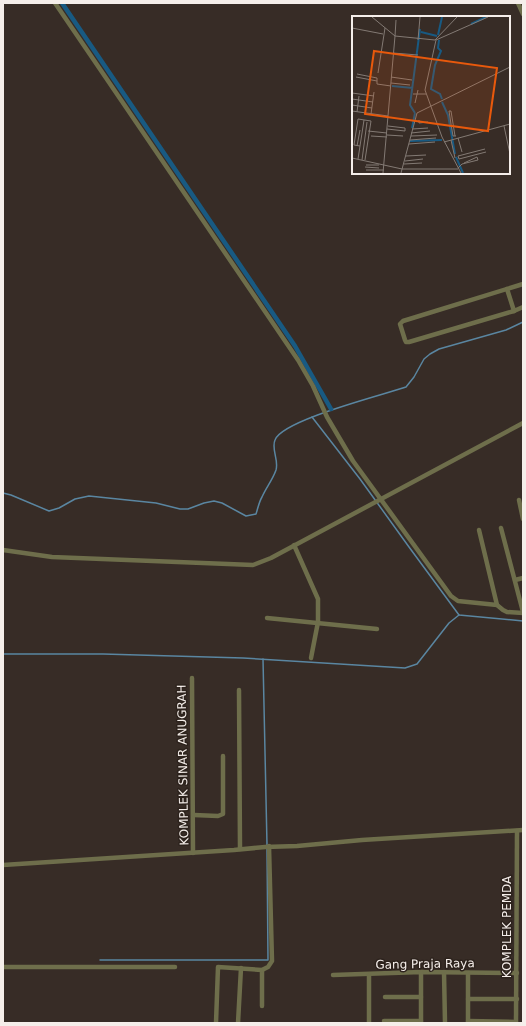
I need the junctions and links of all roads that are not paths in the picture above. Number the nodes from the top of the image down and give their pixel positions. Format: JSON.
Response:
{"nodes":[{"id":1,"x":55,"y":3,"type":"edge"},
{"id":2,"x":518,"y":3,"type":"edge"},
{"id":3,"x":523,"y":14,"type":"edge"},
{"id":4,"x":523,"y":284,"type":"edge"},
{"id":5,"x":507,"y":288,"type":"junction"},
{"id":6,"x":523,"y":307,"type":"edge"},
{"id":7,"x":514,"y":311,"type":"junction"},
{"id":8,"x":523,"y":423,"type":"edge"},
{"id":9,"x":380,"y":499,"type":"junction"},
{"id":10,"x":519,"y":500,"type":"dead end"},
{"id":11,"x":523,"y":519,"type":"edge"},
{"id":12,"x":501,"y":528,"type":"dead end"},
{"id":13,"x":479,"y":530,"type":"dead end"},
{"id":14,"x":294,"y":546,"type":"junction"},
{"id":15,"x":3,"y":550,"type":"edge"},
{"id":16,"x":523,"y":578,"type":"edge"},
{"id":17,"x":515,"y":580,"type":"junction"},
{"id":18,"x":497,"y":605,"type":"junction"},
{"id":19,"x":523,"y":613,"type":"edge"},
{"id":20,"x":267,"y":618,"type":"dead end"},
{"id":21,"x":318,"y":622,"type":"junction"},
{"id":22,"x":377,"y":629,"type":"dead end"},
{"id":23,"x":311,"y":658,"type":"dead end"},
{"id":24,"x":192,"y":678,"type":"dead end"},
{"id":25,"x":239,"y":690,"type":"dead end"},
{"id":26,"x":223,"y":756,"type":"dead end"},
{"id":27,"x":194,"y":815,"type":"junction"},
{"id":28,"x":523,"y":830,"type":"edge"},
{"id":29,"x":517,"y":831,"type":"junction"},
{"id":30,"x":267,"y":846,"type":"junction"},
{"id":31,"x":240,"y":849,"type":"junction"},
{"id":32,"x":194,"y":853,"type":"junction"},
{"id":33,"x":3,"y":865,"type":"edge"},
{"id":34,"x":3,"y":967,"type":"edge"},
{"id":35,"x":175,"y":967,"type":"dead end"},
{"id":36,"x":241,"y":968,"type":"junction"},
{"id":37,"x":262,"y":970,"type":"junction"},
{"id":38,"x":421,"y":972,"type":"junction"},
{"id":39,"x":444,"y":972,"type":"junction"},
{"id":40,"x":468,"y":973,"type":"junction"},
{"id":41,"x":517,"y":973,"type":"junction"},
{"id":42,"x":333,"y":974,"type":"dead end"},
{"id":43,"x":369,"y":974,"type":"junction"},
{"id":44,"x":385,"y":997,"type":"dead end"},
{"id":45,"x":421,"y":997,"type":"junction"},
{"id":46,"x":468,"y":999,"type":"junction"},
{"id":47,"x":517,"y":999,"type":"junction"},
{"id":48,"x":262,"y":1006,"type":"dead end"},
{"id":49,"x":384,"y":1021,"type":"dead end"},
{"id":50,"x":421,"y":1022,"type":"edge"},
{"id":51,"x":468,"y":1022,"type":"edge"},
{"id":52,"x":516,"y":1022,"type":"edge"},
{"id":53,"x":216,"y":1023,"type":"edge"},
{"id":54,"x":238,"y":1023,"type":"edge"},
{"id":55,"x":369,"y":1023,"type":"edge"},
{"id":56,"x":445,"y":1023,"type":"edge"}],
"edges":[{"from":1,"to":9,"type":"street"},
{"from":2,"to":3,"type":"street"},
{"from":4,"to":5,"type":"street"},
{"from":5,"to":7,"type":"street"},
{"from":5,"to":7,"type":"street"},
{"from":6,"to":7,"type":"street"},
{"from":8,"to":9,"type":"street"},
{"from":9,"to":14,"type":"street"},
{"from":9,"to":18,"type":"street"},
{"from":10,"to":11,"type":"street"},
{"from":12,"to":17,"type":"street"},
{"from":13,"to":18,"type":"street"},
{"from":14,"to":15,"type":"street"},
{"from":14,"to":21,"type":"street"},
{"from":16,"to":17,"type":"street"},
{"from":17,"to":19,"type":"street"},
{"from":18,"to":19,"type":"street"},
{"from":20,"to":21,"type":"street"},
{"from":21,"to":22,"type":"street"},
{"from":21,"to":23,"type":"street"},
{"from":24,"to":27,"type":"street","name":"KOMPLEK SINAR ANUGRAH"},
{"from":25,"to":31,"type":"street"},
{"from":26,"to":27,"type":"street"},
{"from":27,"to":32,"type":"street","name":"KOMPLEK SINAR ANUGRAH"},
{"from":28,"to":29,"type":"street"},
{"from":29,"to":30,"type":"street"},
{"from":29,"to":41,"type":"street","name":"KOMPLEK PEMDA"},
{"from":30,"to":31,"type":"street"},
{"from":30,"to":37,"type":"street"},
{"from":31,"to":32,"type":"street"},
{"from":32,"to":33,"type":"street"},
{"from":34,"to":35,"type":"street"},
{"from":36,"to":37,"type":"street"},
{"from":36,"to":53,"type":"street"},
{"from":36,"to":54,"type":"street"},
{"from":37,"to":48,"type":"street"},
{"from":38,"to":39,"type":"street","name":"Gang Praja Raya"},
{"from":38,"to":43,"type":"street","name":"Gang Praja Raya"},
{"from":38,"to":45,"type":"street"},
{"from":39,"to":40,"type":"street","name":"Gang Praja Raya"},
{"from":39,"to":56,"type":"street"},
{"from":40,"to":41,"type":"street","name":"Gang Praja Raya"},
{"from":40,"to":46,"type":"street"},
{"from":41,"to":47,"type":"street","name":"KOMPLEK PEMDA"},
{"from":42,"to":43,"type":"street","name":"Gang Praja Raya"},
{"from":43,"to":55,"type":"street"},
{"from":44,"to":45,"type":"street"},
{"from":45,"to":50,"type":"street"},
{"from":46,"to":47,"type":"street"},
{"from":46,"to":51,"type":"street"},
{"from":47,"to":52,"type":"street","name":"KOMPLEK PEMDA"},
{"from":49,"to":50,"type":"street"},
{"from":51,"to":52,"type":"street"}]}
